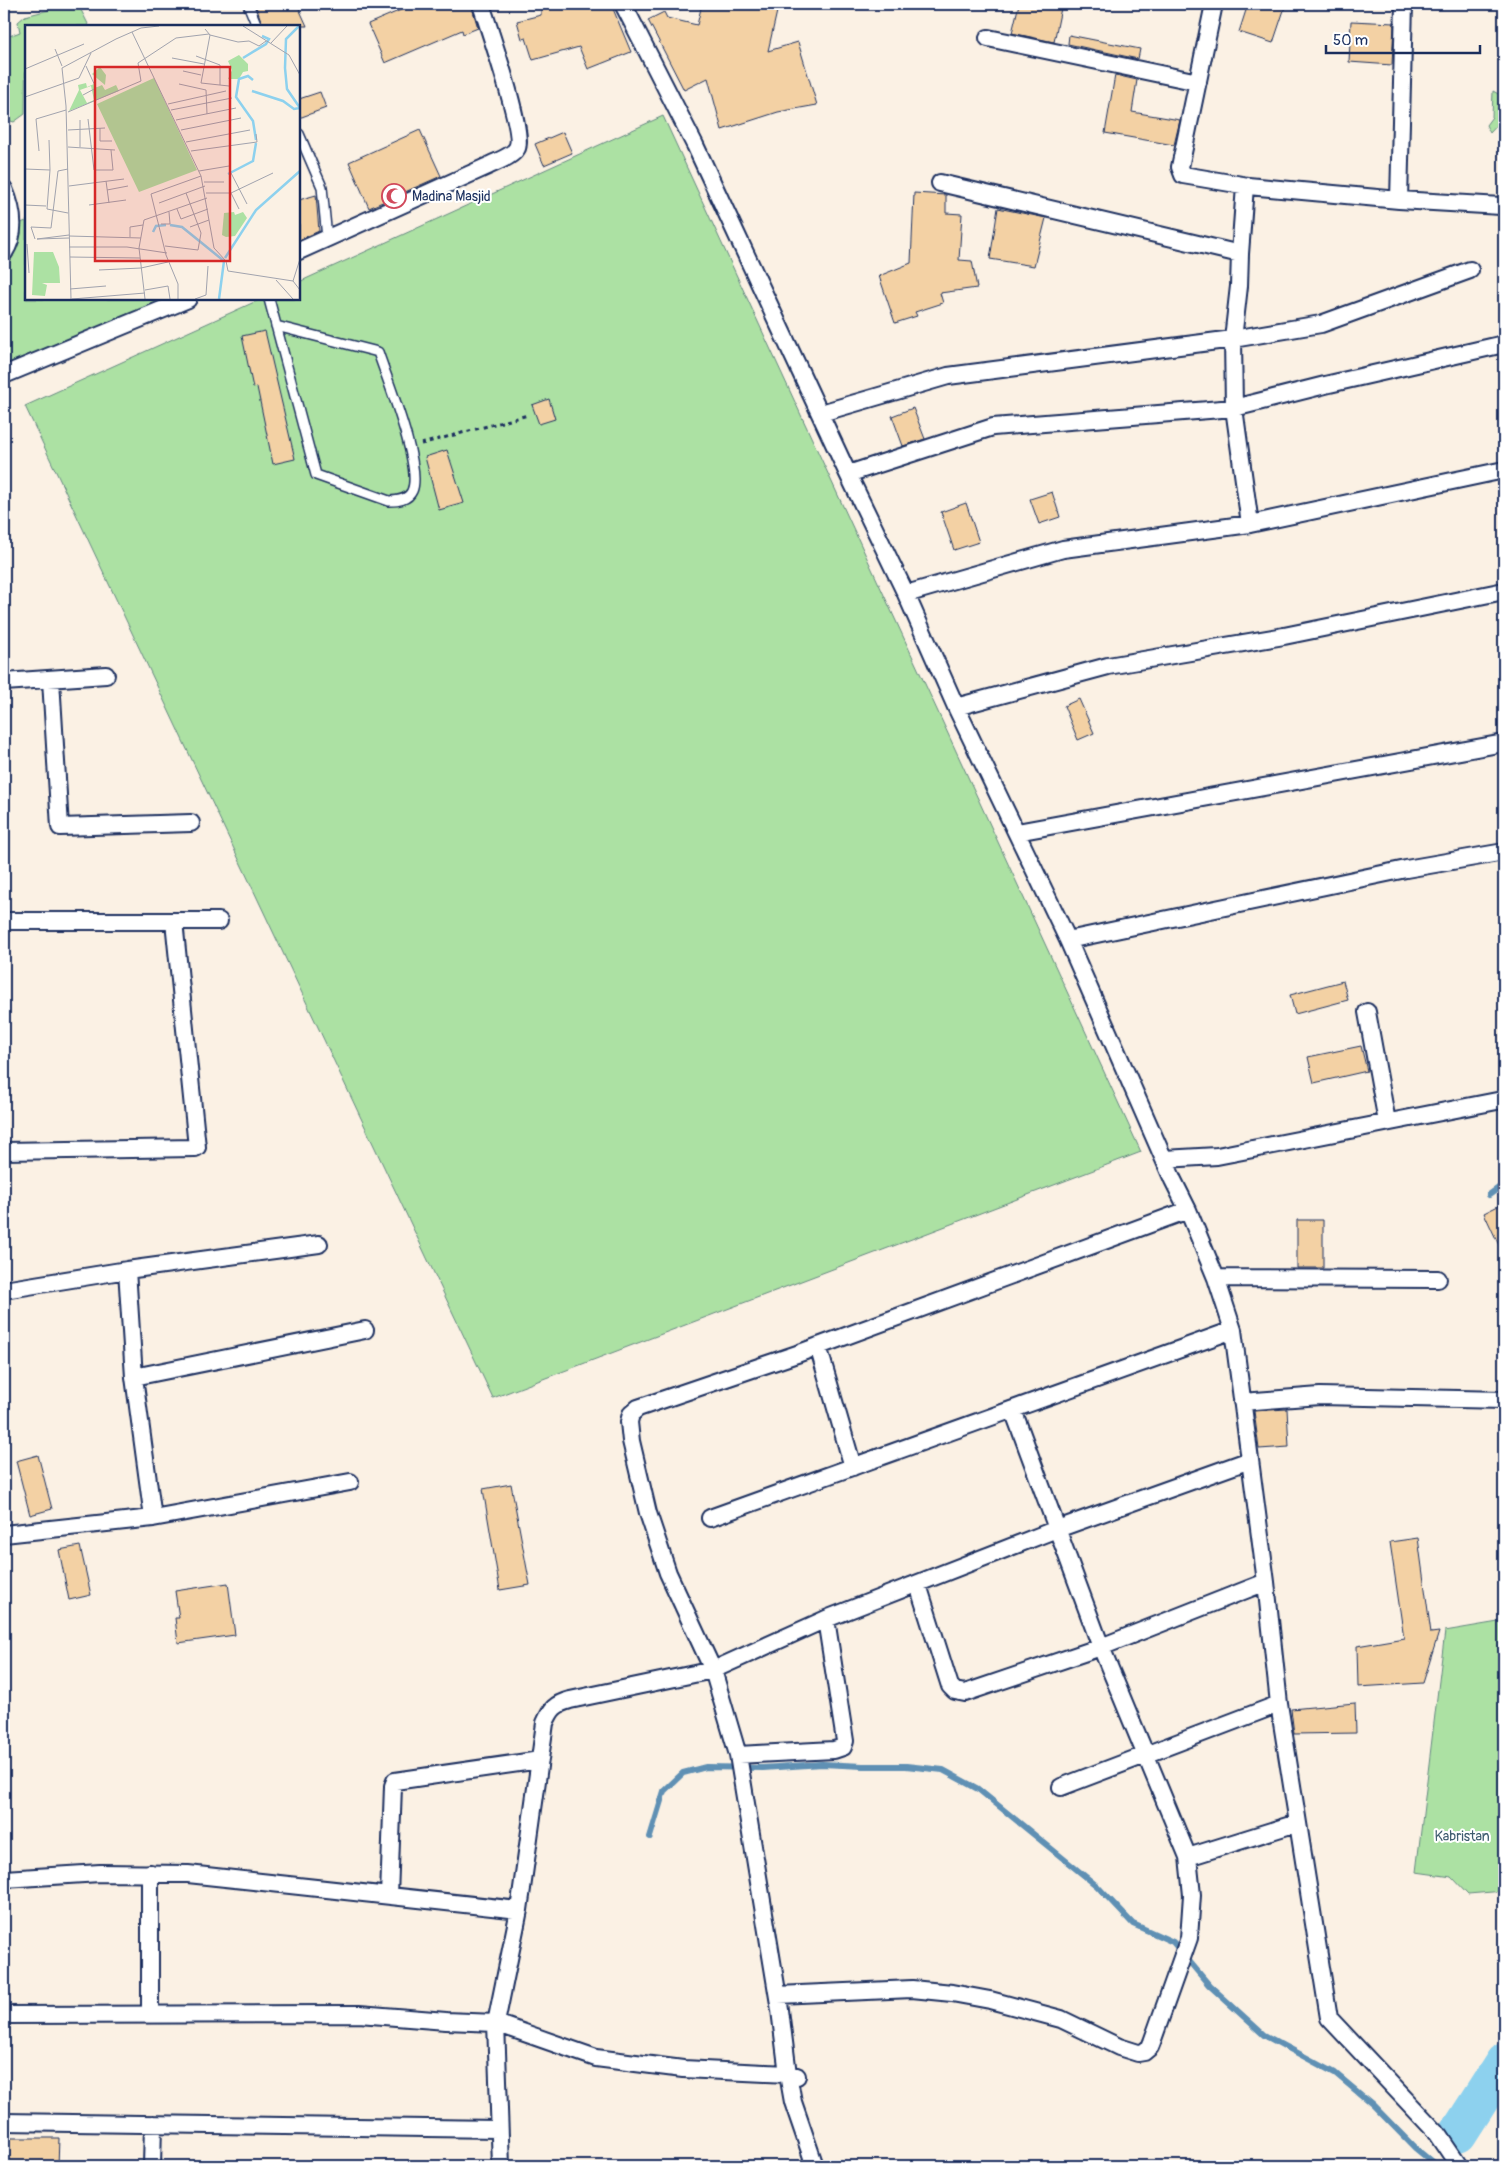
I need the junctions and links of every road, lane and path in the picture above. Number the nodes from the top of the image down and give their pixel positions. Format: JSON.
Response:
{"nodes":[{"id":1,"x":248,"y":4,"type":"edge"},
{"id":2,"x":481,"y":4,"type":"edge"},
{"id":3,"x":623,"y":4,"type":"edge"},
{"id":4,"x":1214,"y":4,"type":"edge"},
{"id":5,"x":1404,"y":4,"type":"edge"},
{"id":6,"x":257,"y":25,"type":"edge"},
{"id":7,"x":988,"y":38,"type":"dead end"},
{"id":8,"x":1198,"y":82,"type":"junction"},
{"id":9,"x":300,"y":136,"type":"edge"},
{"id":10,"x":940,"y":184,"type":"dead end"},
{"id":11,"x":1245,"y":186,"type":"junction"},
{"id":12,"x":4,"y":189,"type":"edge"},
{"id":13,"x":1399,"y":200,"type":"junction"},
{"id":14,"x":1501,"y":206,"type":"dead end"},
{"id":15,"x":327,"y":238,"type":"junction"},
{"id":16,"x":300,"y":251,"type":"edge"},
{"id":17,"x":4,"y":253,"type":"edge"},
{"id":18,"x":1240,"y":254,"type":"junction"},
{"id":19,"x":1470,"y":270,"type":"dead end"},
{"id":20,"x":186,"y":300,"type":"edge"},
{"id":21,"x":269,"y":300,"type":"edge"},
{"id":22,"x":276,"y":326,"type":"junction"},
{"id":23,"x":1233,"y":339,"type":"junction"},
{"id":24,"x":1504,"y":344,"type":"edge"},
{"id":25,"x":4,"y":375,"type":"edge"},
{"id":26,"x":1234,"y":408,"type":"junction"},
{"id":27,"x":821,"y":413,"type":"junction"},
{"id":28,"x":528,"y":415,"type":"dead end"},
{"id":29,"x":409,"y":447,"type":"junction"},
{"id":30,"x":1504,"y":470,"type":"edge"},
{"id":31,"x":848,"y":474,"type":"junction"},
{"id":32,"x":1250,"y":524,"type":"junction"},
{"id":33,"x":1504,"y":591,"type":"edge"},
{"id":34,"x":906,"y":594,"type":"junction"},
{"id":35,"x":106,"y":676,"type":"dead end"},
{"id":36,"x":51,"y":680,"type":"junction"},
{"id":37,"x":4,"y":682,"type":"edge"},
{"id":38,"x":956,"y":707,"type":"junction"},
{"id":39,"x":1504,"y":743,"type":"edge"},
{"id":40,"x":191,"y":823,"type":"dead end"},
{"id":41,"x":1017,"y":832,"type":"junction"},
{"id":42,"x":1504,"y":852,"type":"edge"},
{"id":43,"x":4,"y":921,"type":"edge"},
{"id":44,"x":174,"y":921,"type":"junction"},
{"id":45,"x":219,"y":922,"type":"dead end"},
{"id":46,"x":1068,"y":940,"type":"junction"},
{"id":47,"x":1367,"y":1012,"type":"dead end"},
{"id":48,"x":1502,"y":1100,"type":"dead end"},
{"id":49,"x":1387,"y":1122,"type":"junction"},
{"id":50,"x":4,"y":1151,"type":"edge"},
{"id":51,"x":1164,"y":1159,"type":"junction"},
{"id":52,"x":1188,"y":1210,"type":"junction"},
{"id":53,"x":319,"y":1244,"type":"dead end"},
{"id":54,"x":127,"y":1270,"type":"junction"},
{"id":55,"x":1216,"y":1278,"type":"junction"},
{"id":56,"x":1438,"y":1279,"type":"dead end"},
{"id":57,"x":4,"y":1290,"type":"edge"},
{"id":58,"x":364,"y":1330,"type":"dead end"},
{"id":59,"x":1233,"y":1330,"type":"junction"},
{"id":60,"x":818,"y":1346,"type":"junction"},
{"id":61,"x":134,"y":1377,"type":"junction"},
{"id":62,"x":1504,"y":1400,"type":"edge"},
{"id":63,"x":1242,"y":1402,"type":"junction"},
{"id":64,"x":1013,"y":1410,"type":"junction"},
{"id":65,"x":1250,"y":1460,"type":"junction"},
{"id":66,"x":853,"y":1467,"type":"junction"},
{"id":67,"x":350,"y":1482,"type":"dead end"},
{"id":68,"x":153,"y":1518,"type":"junction"},
{"id":69,"x":710,"y":1518,"type":"dead end"},
{"id":70,"x":1058,"y":1529,"type":"junction"},
{"id":71,"x":4,"y":1534,"type":"edge"},
{"id":72,"x":1266,"y":1582,"type":"junction"},
{"id":73,"x":918,"y":1585,"type":"junction"},
{"id":74,"x":826,"y":1619,"type":"junction"},
{"id":75,"x":1101,"y":1646,"type":"junction"},
{"id":76,"x":713,"y":1670,"type":"junction"},
{"id":77,"x":1279,"y":1704,"type":"junction"},
{"id":78,"x":1145,"y":1755,"type":"junction"},
{"id":79,"x":738,"y":1756,"type":"junction"},
{"id":80,"x":540,"y":1760,"type":"junction"},
{"id":81,"x":1061,"y":1787,"type":"dead end"},
{"id":82,"x":1297,"y":1823,"type":"junction"},
{"id":83,"x":1188,"y":1857,"type":"junction"},
{"id":84,"x":150,"y":1874,"type":"junction"},
{"id":85,"x":4,"y":1880,"type":"edge"},
{"id":86,"x":388,"y":1896,"type":"junction"},
{"id":87,"x":519,"y":1910,"type":"junction"},
{"id":88,"x":778,"y":1995,"type":"junction"},
{"id":89,"x":4,"y":2015,"type":"edge"},
{"id":90,"x":150,"y":2015,"type":"junction"},
{"id":91,"x":496,"y":2023,"type":"junction"},
{"id":92,"x":794,"y":2076,"type":"junction"},
{"id":93,"x":4,"y":2122,"type":"edge"},
{"id":94,"x":153,"y":2124,"type":"junction"},
{"id":95,"x":498,"y":2129,"type":"junction"},
{"id":96,"x":152,"y":2166,"type":"edge"},
{"id":97,"x":501,"y":2166,"type":"edge"},
{"id":98,"x":815,"y":2166,"type":"edge"},
{"id":99,"x":1459,"y":2166,"type":"edge"}],
"edges":[{"from":1,"to":6,"type":"lane"},
{"from":2,"to":15,"type":"street"},
{"from":3,"to":27,"type":"street"},
{"from":4,"to":8,"type":"street"},
{"from":5,"to":13,"type":"street"},
{"from":7,"to":8,"type":"street"},
{"from":8,"to":11,"type":"street"},
{"from":9,"to":15,"type":"lane"},
{"from":10,"to":18,"type":"street"},
{"from":11,"to":13,"type":"street"},
{"from":11,"to":18,"type":"street"},
{"from":12,"to":17,"type":"street"},
{"from":13,"to":14,"type":"street"},
{"from":15,"to":16,"type":"street"},
{"from":18,"to":23,"type":"street"},
{"from":19,"to":23,"type":"street"},
{"from":20,"to":25,"type":"street"},
{"from":21,"to":22,"type":"lane"},
{"from":22,"to":29,"type":"lane"},
{"from":22,"to":29,"type":"lane"},
{"from":23,"to":26,"type":"street"},
{"from":23,"to":27,"type":"street"},
{"from":24,"to":26,"type":"street"},
{"from":26,"to":31,"type":"street"},
{"from":26,"to":32,"type":"street"},
{"from":27,"to":31,"type":"street"},
{"from":28,"to":29,"type":"path"},
{"from":30,"to":32,"type":"street"},
{"from":31,"to":34,"type":"street"},
{"from":32,"to":34,"type":"street"},
{"from":33,"to":38,"type":"street"},
{"from":34,"to":38,"type":"street"},
{"from":35,"to":36,"type":"street"},
{"from":36,"to":37,"type":"street"},
{"from":36,"to":40,"type":"street"},
{"from":38,"to":41,"type":"street"},
{"from":39,"to":41,"type":"street"},
{"from":41,"to":46,"type":"street"},
{"from":42,"to":46,"type":"street"},
{"from":43,"to":44,"type":"street"},
{"from":44,"to":45,"type":"street"},
{"from":44,"to":50,"type":"street"},
{"from":46,"to":51,"type":"street"},
{"from":47,"to":49,"type":"street"},
{"from":48,"to":49,"type":"street"},
{"from":49,"to":51,"type":"street"},
{"from":51,"to":52,"type":"street"},
{"from":52,"to":55,"type":"street"},
{"from":52,"to":60,"type":"street"},
{"from":53,"to":54,"type":"street"},
{"from":54,"to":57,"type":"street"},
{"from":54,"to":61,"type":"street"},
{"from":55,"to":56,"type":"street"},
{"from":55,"to":59,"type":"street"},
{"from":58,"to":61,"type":"street"},
{"from":59,"to":63,"type":"street"},
{"from":59,"to":64,"type":"street"},
{"from":60,"to":66,"type":"street"},
{"from":60,"to":76,"type":"street"},
{"from":61,"to":68,"type":"street"},
{"from":62,"to":63,"type":"street"},
{"from":63,"to":65,"type":"street"},
{"from":64,"to":66,"type":"street"},
{"from":64,"to":70,"type":"street"},
{"from":65,"to":70,"type":"street"},
{"from":65,"to":72,"type":"street"},
{"from":66,"to":69,"type":"street"},
{"from":67,"to":68,"type":"street"},
{"from":68,"to":71,"type":"street"},
{"from":70,"to":73,"type":"street"},
{"from":70,"to":75,"type":"street"},
{"from":72,"to":75,"type":"street"},
{"from":72,"to":77,"type":"street"},
{"from":73,"to":74,"type":"street"},
{"from":73,"to":75,"type":"street"},
{"from":74,"to":76,"type":"street"},
{"from":74,"to":79,"type":"street"},
{"from":75,"to":78,"type":"street"},
{"from":76,"to":79,"type":"street"},
{"from":76,"to":80,"type":"street"},
{"from":77,"to":78,"type":"street"},
{"from":77,"to":82,"type":"street"},
{"from":78,"to":81,"type":"street"},
{"from":78,"to":83,"type":"street"},
{"from":79,"to":88,"type":"street"},
{"from":80,"to":86,"type":"street"},
{"from":80,"to":87,"type":"street"},
{"from":82,"to":83,"type":"street"},
{"from":82,"to":99,"type":"street"},
{"from":83,"to":88,"type":"street"},
{"from":84,"to":85,"type":"street"},
{"from":84,"to":86,"type":"street"},
{"from":84,"to":90,"type":"street"},
{"from":86,"to":87,"type":"street"},
{"from":87,"to":91,"type":"street"},
{"from":88,"to":92,"type":"street"},
{"from":89,"to":90,"type":"street"},
{"from":90,"to":91,"type":"street"},
{"from":91,"to":92,"type":"street"},
{"from":91,"to":95,"type":"street"},
{"from":92,"to":98,"type":"street"},
{"from":93,"to":94,"type":"street"},
{"from":94,"to":95,"type":"street"},
{"from":94,"to":96,"type":"street"},
{"from":95,"to":97,"type":"street"}]}
